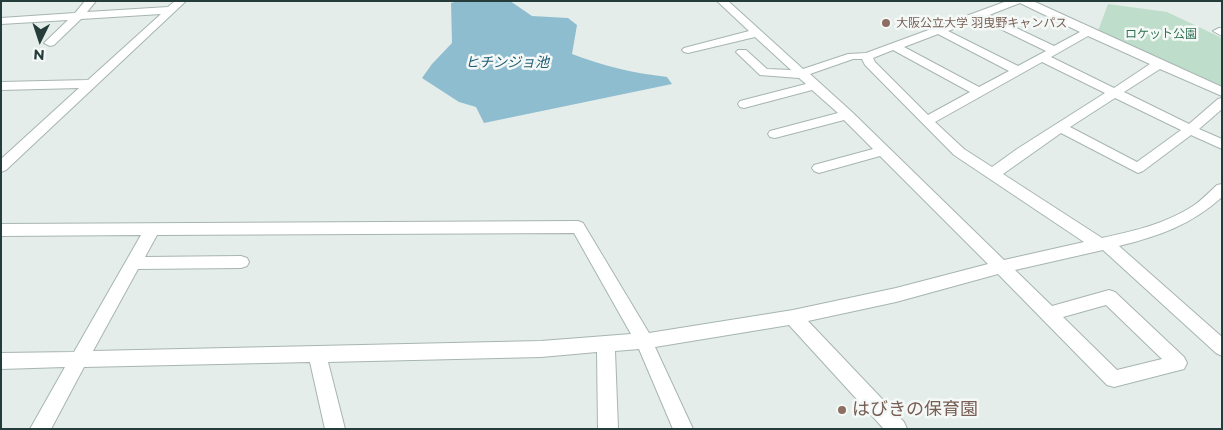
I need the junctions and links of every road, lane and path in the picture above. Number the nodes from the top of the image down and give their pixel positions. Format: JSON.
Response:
{"nodes":[{"id":1,"x":91,"y":1,"type":"edge"},
{"id":2,"x":182,"y":1,"type":"edge"},
{"id":3,"x":722,"y":1,"type":"edge"},
{"id":4,"x":1018,"y":1,"type":"edge"},
{"id":5,"x":1024,"y":1,"type":"edge"},
{"id":6,"x":170,"y":10,"type":"junction"},
{"id":7,"x":80,"y":15,"type":"junction"},
{"id":8,"x":980,"y":15,"type":"junction"},
{"id":9,"x":1,"y":21,"type":"edge"},
{"id":10,"x":938,"y":30,"type":"junction"},
{"id":11,"x":1088,"y":32,"type":"junction"},
{"id":12,"x":756,"y":33,"type":"junction"},
{"id":13,"x":50,"y":42,"type":"dead end"},
{"id":14,"x":894,"y":46,"type":"junction"},
{"id":15,"x":688,"y":50,"type":"dead end"},
{"id":16,"x":1054,"y":50,"type":"junction"},
{"id":17,"x":742,"y":52,"type":"dead end"},
{"id":18,"x":867,"y":56,"type":"junction"},
{"id":19,"x":1041,"y":57,"type":"junction"},
{"id":20,"x":1159,"y":64,"type":"junction"},
{"id":21,"x":1018,"y":70,"type":"junction"},
{"id":22,"x":799,"y":74,"type":"junction"},
{"id":23,"x":90,"y":84,"type":"junction"},
{"id":24,"x":1,"y":86,"type":"edge"},
{"id":25,"x":814,"y":86,"type":"junction"},
{"id":26,"x":1114,"y":92,"type":"junction"},
{"id":27,"x":1222,"y":92,"type":"edge"},
{"id":28,"x":980,"y":93,"type":"junction"},
{"id":29,"x":1222,"y":102,"type":"edge"},
{"id":30,"x":744,"y":104,"type":"dead end"},
{"id":31,"x":846,"y":115,"type":"junction"},
{"id":32,"x":927,"y":121,"type":"junction"},
{"id":33,"x":1060,"y":127,"type":"junction"},
{"id":34,"x":1191,"y":129,"type":"junction"},
{"id":35,"x":775,"y":134,"type":"dead end"},
{"id":36,"x":1222,"y":145,"type":"edge"},
{"id":37,"x":883,"y":151,"type":"junction"},
{"id":38,"x":1,"y":153,"type":"edge"},
{"id":39,"x":16,"y":153,"type":"junction"},
{"id":40,"x":1,"y":167,"type":"edge"},
{"id":41,"x":819,"y":168,"type":"dead end"},
{"id":42,"x":993,"y":174,"type":"junction"},
{"id":43,"x":1222,"y":189,"type":"edge"},
{"id":44,"x":152,"y":228,"type":"junction"},
{"id":45,"x":1,"y":230,"type":"edge"},
{"id":46,"x":1103,"y":244,"type":"junction"},
{"id":47,"x":241,"y":262,"type":"dead end"},
{"id":48,"x":133,"y":263,"type":"junction"},
{"id":49,"x":1002,"y":267,"type":"junction"},
{"id":50,"x":1049,"y":314,"type":"junction"},
{"id":51,"x":793,"y":317,"type":"junction"},
{"id":52,"x":644,"y":341,"type":"junction"},
{"id":53,"x":606,"y":344,"type":"junction"},
{"id":54,"x":1222,"y":348,"type":"edge"},
{"id":55,"x":318,"y":355,"type":"junction"},
{"id":56,"x":79,"y":360,"type":"junction"},
{"id":57,"x":1,"y":361,"type":"edge"},
{"id":58,"x":40,"y":429,"type":"edge"},
{"id":59,"x":335,"y":429,"type":"edge"},
{"id":60,"x":608,"y":429,"type":"edge"},
{"id":61,"x":683,"y":429,"type":"edge"},
{"id":62,"x":897,"y":429,"type":"edge"}],
"edges":[{"from":1,"to":7,"type":"street"},
{"from":2,"to":6,"type":"street"},
{"from":3,"to":12,"type":"street"},
{"from":4,"to":8,"type":"street"},
{"from":5,"to":11,"type":"street"},
{"from":6,"to":7,"type":"street"},
{"from":6,"to":23,"type":"street"},
{"from":7,"to":9,"type":"street"},
{"from":7,"to":13,"type":"street"},
{"from":8,"to":10,"type":"street"},
{"from":8,"to":16,"type":"street"},
{"from":10,"to":14,"type":"street"},
{"from":10,"to":21,"type":"street"},
{"from":11,"to":16,"type":"street"},
{"from":11,"to":20,"type":"street"},
{"from":12,"to":15,"type":"street"},
{"from":12,"to":22,"type":"street"},
{"from":14,"to":18,"type":"street"},
{"from":14,"to":28,"type":"street"},
{"from":16,"to":19,"type":"street"},
{"from":17,"to":22,"type":"street"},
{"from":18,"to":22,"type":"street"},
{"from":18,"to":32,"type":"street"},
{"from":19,"to":21,"type":"street"},
{"from":19,"to":26,"type":"street"},
{"from":20,"to":26,"type":"street"},
{"from":20,"to":27,"type":"street"},
{"from":21,"to":28,"type":"street"},
{"from":22,"to":25,"type":"street"},
{"from":23,"to":24,"type":"street"},
{"from":23,"to":39,"type":"street"},
{"from":25,"to":30,"type":"street"},
{"from":25,"to":31,"type":"street"},
{"from":26,"to":33,"type":"street"},
{"from":26,"to":34,"type":"street"},
{"from":28,"to":32,"type":"street"},
{"from":29,"to":34,"type":"street"},
{"from":31,"to":35,"type":"street"},
{"from":31,"to":37,"type":"street"},
{"from":32,"to":42,"type":"street"},
{"from":33,"to":34,"type":"street"},
{"from":33,"to":42,"type":"street"},
{"from":34,"to":36,"type":"street"},
{"from":37,"to":41,"type":"street"},
{"from":37,"to":49,"type":"street"},
{"from":38,"to":39,"type":"street"},
{"from":39,"to":40,"type":"street"},
{"from":42,"to":46,"type":"street"},
{"from":43,"to":46,"type":"street"},
{"from":44,"to":45,"type":"street"},
{"from":44,"to":48,"type":"street"},
{"from":44,"to":52,"type":"street"},
{"from":46,"to":49,"type":"street"},
{"from":46,"to":54,"type":"street"},
{"from":47,"to":48,"type":"street"},
{"from":48,"to":56,"type":"street"},
{"from":49,"to":50,"type":"street"},
{"from":49,"to":51,"type":"street"},
{"from":50,"to":50,"type":"street"},
{"from":51,"to":52,"type":"street"},
{"from":51,"to":62,"type":"street"},
{"from":52,"to":53,"type":"street"},
{"from":52,"to":61,"type":"street"},
{"from":53,"to":55,"type":"street"},
{"from":53,"to":60,"type":"street"},
{"from":55,"to":56,"type":"street"},
{"from":55,"to":59,"type":"street"},
{"from":56,"to":57,"type":"street"},
{"from":56,"to":58,"type":"street"}]}
